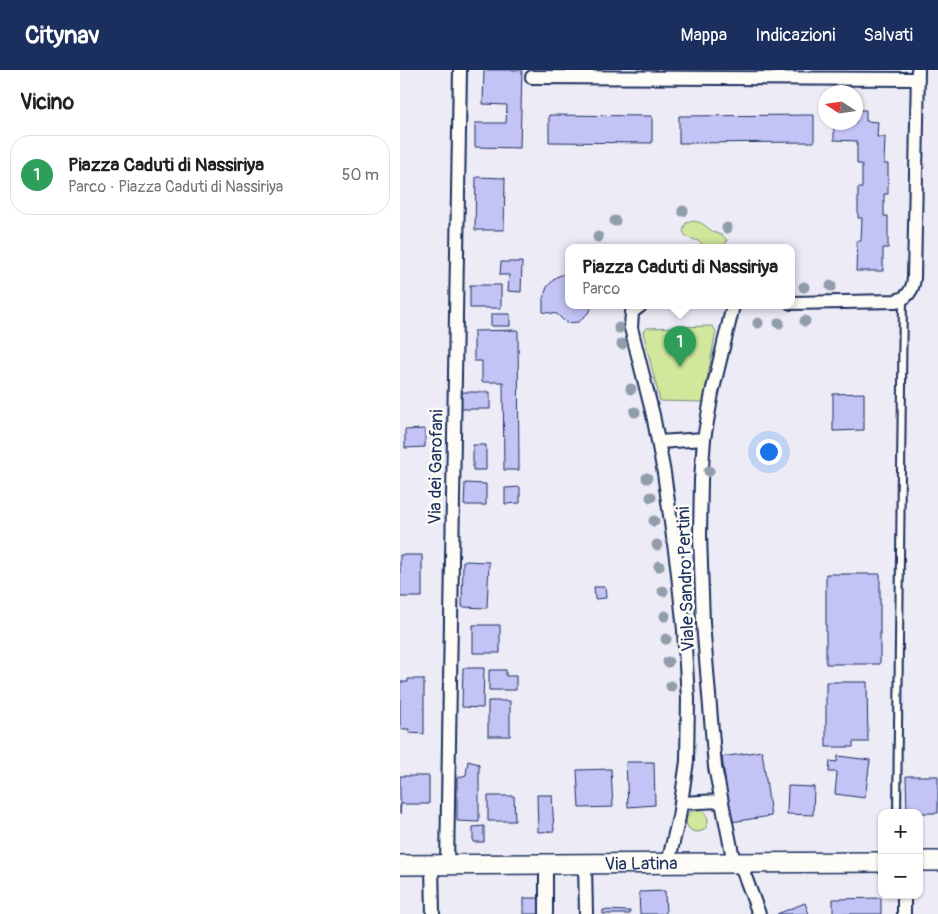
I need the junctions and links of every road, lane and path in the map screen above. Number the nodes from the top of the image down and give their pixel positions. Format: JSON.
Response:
{"nodes":[{"id":1,"x":460,"y":70,"type":"edge"},
{"id":2,"x":664,"y":74,"type":"edge"},
{"id":3,"x":918,"y":74,"type":"edge"},
{"id":4,"x":532,"y":77,"type":"dead end"},
{"id":5,"x":903,"y":299,"type":"junction"},
{"id":6,"x":795,"y":303,"type":"edge"},
{"id":7,"x":636,"y":309,"type":"edge"},
{"id":8,"x":732,"y":309,"type":"edge"},
{"id":9,"x":704,"y":439,"type":"junction"},
{"id":10,"x":659,"y":442,"type":"junction"},
{"id":11,"x":688,"y":718,"type":"junction"},
{"id":12,"x":710,"y":718,"type":"junction"},
{"id":13,"x":720,"y":800,"type":"junction"},
{"id":14,"x":681,"y":804,"type":"junction"},
{"id":15,"x":897,"y":809,"type":"edge"},
{"id":16,"x":938,"y":861,"type":"edge"},
{"id":17,"x":878,"y":862,"type":"edge"},
{"id":18,"x":923,"y":862,"type":"edge"},
{"id":19,"x":668,"y":863,"type":"junction"},
{"id":20,"x":737,"y":863,"type":"junction"},
{"id":21,"x":546,"y":864,"type":"junction"},
{"id":22,"x":585,"y":864,"type":"junction"},
{"id":23,"x":400,"y":865,"type":"edge"},
{"id":24,"x":439,"y":865,"type":"junction"},
{"id":25,"x":904,"y":899,"type":"edge"},
{"id":26,"x":433,"y":914,"type":"edge"},
{"id":27,"x":546,"y":914,"type":"edge"},
{"id":28,"x":586,"y":914,"type":"edge"},
{"id":29,"x":759,"y":914,"type":"edge"},
{"id":30,"x":904,"y":914,"type":"edge"}],
"edges":[{"from":1,"to":24,"type":"street","name":"Via dei Garofani"},
{"from":2,"to":3,"type":"street"},
{"from":2,"to":4,"type":"street"},
{"from":3,"to":5,"type":"street"},
{"from":5,"to":6,"type":"street"},
{"from":5,"to":15,"type":"lane"},
{"from":7,"to":10,"type":"street","name":"Viale Sandro Pertini"},
{"from":8,"to":9,"type":"street","name":"Viale Sandro Pertini"},
{"from":9,"to":10,"type":"street"},
{"from":9,"to":12,"type":"street","name":"Viale Sandro Pertini"},
{"from":10,"to":11,"type":"street","name":"Viale Sandro Pertini"},
{"from":11,"to":12,"type":"street"},
{"from":11,"to":14,"type":"street","name":"Viale Sandro Pertini"},
{"from":12,"to":13,"type":"street","name":"Viale Sandro Pertini"},
{"from":13,"to":14,"type":"street"},
{"from":13,"to":20,"type":"street","name":"Viale Sandro Pertini"},
{"from":14,"to":19,"type":"street","name":"Viale Sandro Pertini"},
{"from":16,"to":18,"type":"main road"},
{"from":17,"to":20,"type":"main road","name":"Via Latina"},
{"from":19,"to":20,"type":"main road","name":"Via Latina"},
{"from":19,"to":22,"type":"main road","name":"Via Latina"},
{"from":20,"to":29,"type":"street","name":"Viale Sandro Pertini"},
{"from":21,"to":22,"type":"main road","name":"Via Latina"},
{"from":21,"to":24,"type":"main road","name":"Via Latina"},
{"from":21,"to":27,"type":"street"},
{"from":22,"to":28,"type":"street"},
{"from":23,"to":24,"type":"main road","name":"Via Latina"},
{"from":24,"to":26,"type":"street","name":"Via dei Garofani"},
{"from":25,"to":30,"type":"street"}]}
